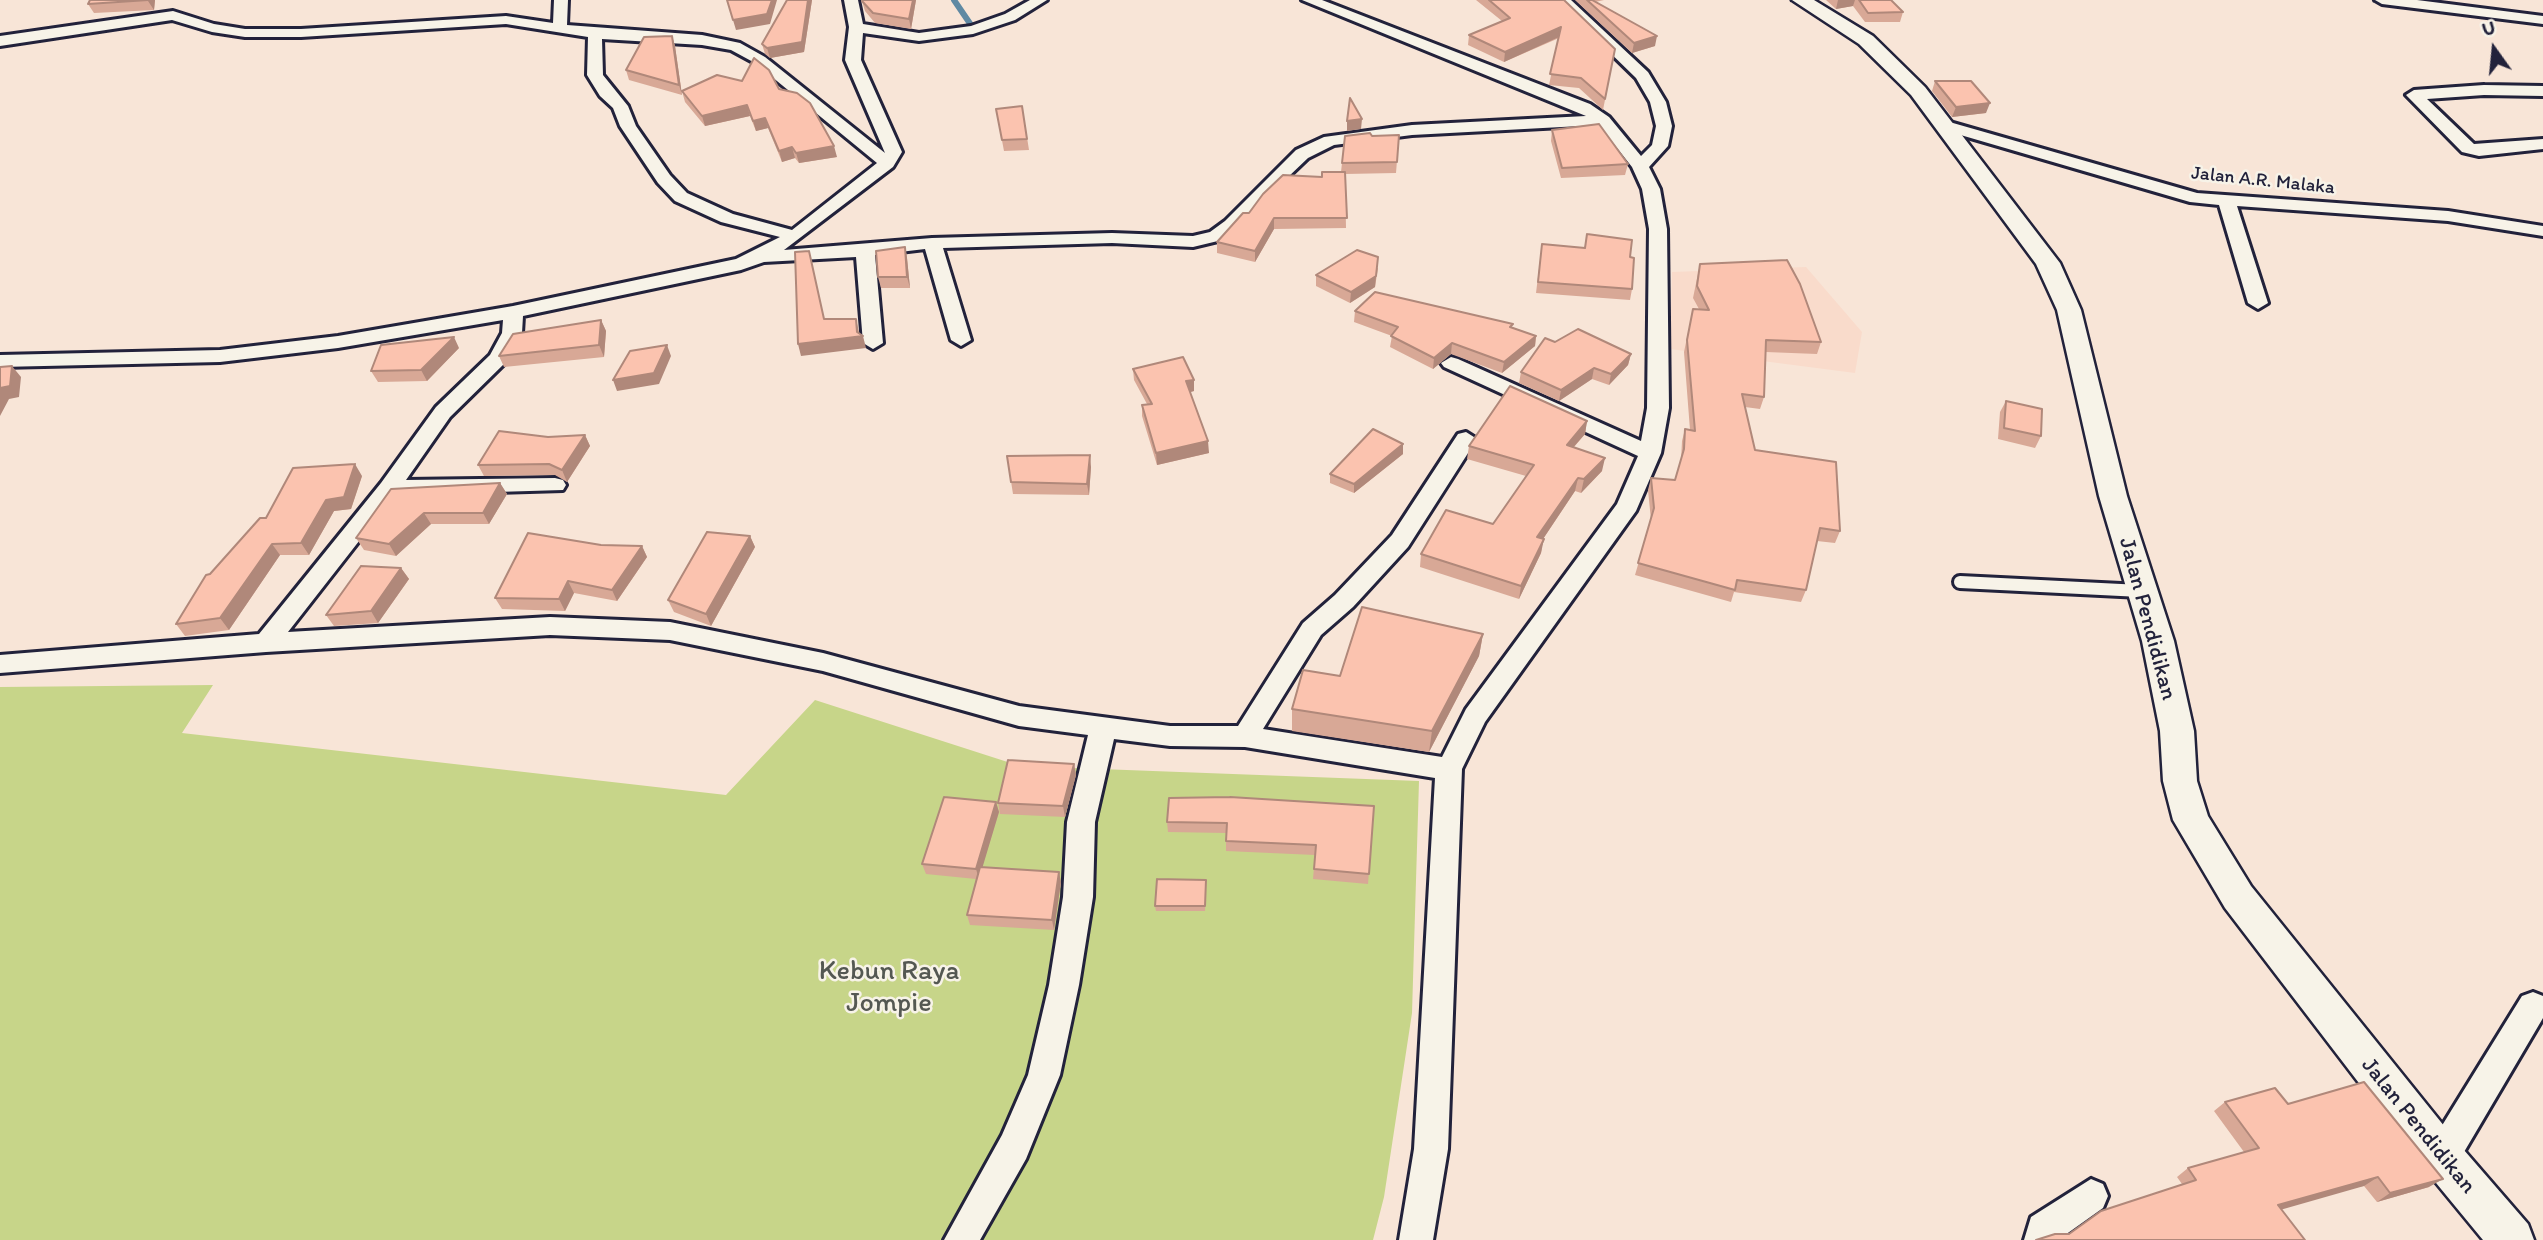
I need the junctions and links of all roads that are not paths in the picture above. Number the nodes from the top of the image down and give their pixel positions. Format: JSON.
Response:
{"nodes":[{"id":1,"x":561,"y":0,"type":"edge"},
{"id":2,"x":851,"y":0,"type":"edge"},
{"id":3,"x":1040,"y":0,"type":"edge"},
{"id":4,"x":1309,"y":0,"type":"edge"},
{"id":5,"x":1563,"y":0,"type":"edge"},
{"id":6,"x":1801,"y":0,"type":"edge"},
{"id":7,"x":2382,"y":0,"type":"edge"},
{"id":8,"x":2543,"y":20,"type":"edge"},
{"id":9,"x":560,"y":27,"type":"junction"},
{"id":10,"x":856,"y":27,"type":"junction"},
{"id":11,"x":595,"y":34,"type":"junction"},
{"id":12,"x":0,"y":41,"type":"edge"},
{"id":13,"x":2543,"y":92,"type":"edge"},
{"id":14,"x":1603,"y":120,"type":"junction"},
{"id":15,"x":1946,"y":125,"type":"junction"},
{"id":16,"x":2543,"y":144,"type":"edge"},
{"id":17,"x":887,"y":163,"type":"junction"},
{"id":18,"x":1640,"y":166,"type":"junction"},
{"id":19,"x":2227,"y":201,"type":"junction"},
{"id":20,"x":2543,"y":231,"type":"edge"},
{"id":21,"x":795,"y":236,"type":"junction"},
{"id":22,"x":932,"y":243,"type":"junction"},
{"id":23,"x":866,"y":249,"type":"junction"},
{"id":24,"x":762,"y":256,"type":"junction"},
{"id":25,"x":2258,"y":303,"type":"dead end"},
{"id":26,"x":513,"y":312,"type":"junction"},
{"id":27,"x":961,"y":340,"type":"dead end"},
{"id":28,"x":873,"y":343,"type":"dead end"},
{"id":29,"x":0,"y":361,"type":"edge"},
{"id":30,"x":1451,"y":363,"type":"dead end"},
{"id":31,"x":1466,"y":439,"type":"dead end"},
{"id":32,"x":1650,"y":453,"type":"junction"},
{"id":33,"x":555,"y":485,"type":"dead end"},
{"id":34,"x":389,"y":488,"type":"junction"},
{"id":35,"x":1960,"y":582,"type":"dead end"},
{"id":36,"x":2141,"y":591,"type":"junction"},
{"id":37,"x":266,"y":643,"type":"junction"},
{"id":38,"x":0,"y":664,"type":"edge"},
{"id":39,"x":1103,"y":729,"type":"junction"},
{"id":40,"x":1245,"y":737,"type":"junction"},
{"id":41,"x":1449,"y":769,"type":"junction"},
{"id":42,"x":2533,"y":1006,"type":"dead end"},
{"id":43,"x":2442,"y":1157,"type":"junction"},
{"id":44,"x":2091,"y":1196,"type":"dead end"},
{"id":45,"x":961,"y":1240,"type":"edge"},
{"id":46,"x":1416,"y":1240,"type":"edge"},
{"id":47,"x":2041,"y":1240,"type":"edge"},
{"id":48,"x":2512,"y":1240,"type":"edge"}],
"edges":[{"from":1,"to":9,"type":"street"},
{"from":2,"to":10,"type":"street"},
{"from":3,"to":10,"type":"street"},
{"from":4,"to":14,"type":"street"},
{"from":5,"to":18,"type":"street"},
{"from":6,"to":15,"type":"street","name":"Jalan Pendidikan"},
{"from":7,"to":8,"type":"street"},
{"from":9,"to":11,"type":"street"},
{"from":9,"to":12,"type":"street"},
{"from":10,"to":17,"type":"street"},
{"from":11,"to":17,"type":"street"},
{"from":11,"to":21,"type":"street"},
{"from":13,"to":16,"type":"street"},
{"from":14,"to":18,"type":"street"},
{"from":14,"to":22,"type":"street"},
{"from":15,"to":19,"type":"street","name":"Jalan A.R. Malaka"},
{"from":15,"to":36,"type":"street","name":"Jalan Pendidikan"},
{"from":17,"to":21,"type":"street"},
{"from":18,"to":32,"type":"street"},
{"from":19,"to":20,"type":"street","name":"Jalan A.R. Malaka"},
{"from":19,"to":25,"type":"street"},
{"from":21,"to":24,"type":"street"},
{"from":22,"to":23,"type":"street"},
{"from":22,"to":27,"type":"street"},
{"from":23,"to":24,"type":"street"},
{"from":23,"to":28,"type":"street"},
{"from":24,"to":26,"type":"street"},
{"from":26,"to":29,"type":"street"},
{"from":26,"to":34,"type":"street"},
{"from":30,"to":32,"type":"street"},
{"from":31,"to":40,"type":"street"},
{"from":32,"to":41,"type":"street"},
{"from":33,"to":34,"type":"street"},
{"from":34,"to":37,"type":"street"},
{"from":35,"to":36,"type":"lane"},
{"from":36,"to":43,"type":"street","name":"Jalan Pendidikan"},
{"from":37,"to":38,"type":"street"},
{"from":37,"to":39,"type":"street"},
{"from":39,"to":40,"type":"street"},
{"from":39,"to":45,"type":"street"},
{"from":40,"to":41,"type":"street"},
{"from":41,"to":46,"type":"street"},
{"from":42,"to":43,"type":"street"},
{"from":43,"to":48,"type":"street","name":"Jalan Pendidikan"},
{"from":44,"to":47,"type":"street"}]}
